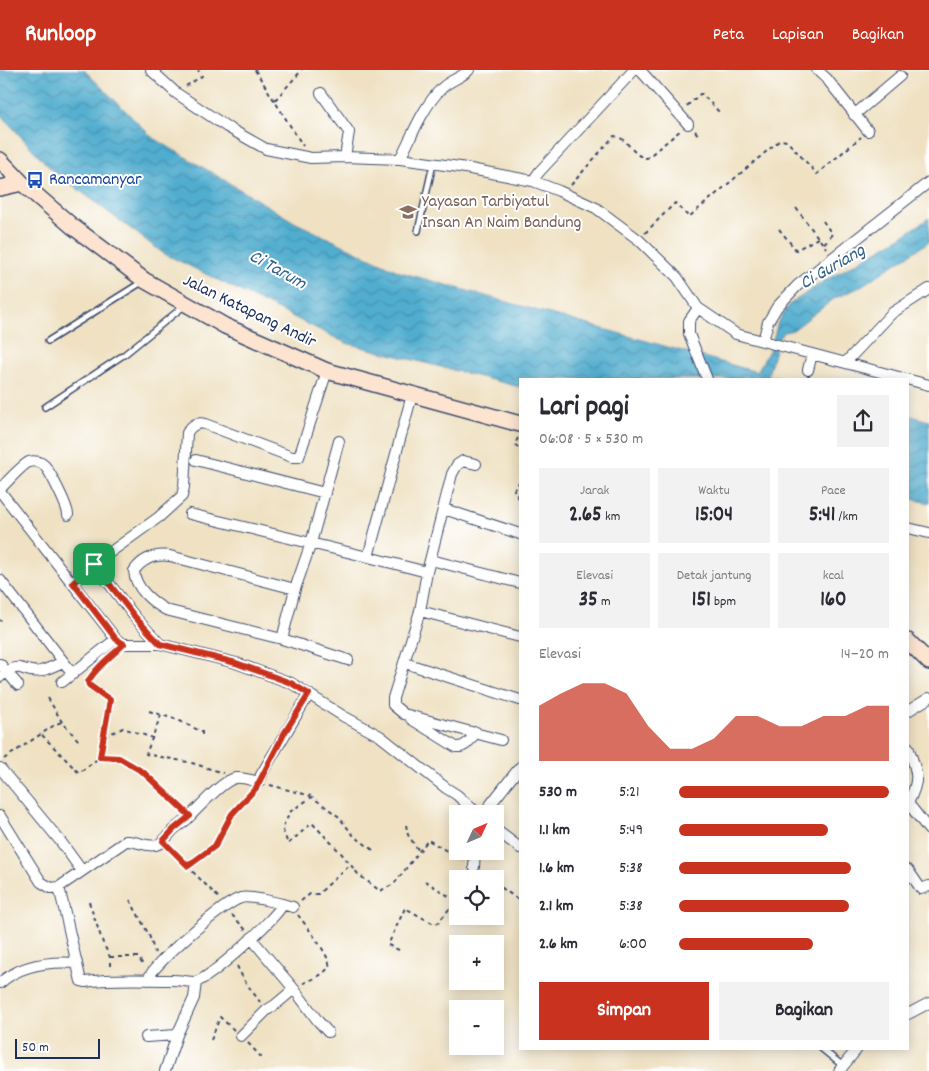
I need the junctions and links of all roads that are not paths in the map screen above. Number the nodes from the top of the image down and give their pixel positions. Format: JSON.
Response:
{"nodes":[{"id":1,"x":152,"y":70,"type":"edge"},
{"id":2,"x":469,"y":70,"type":"edge"},
{"id":3,"x":634,"y":70,"type":"edge"},
{"id":4,"x":640,"y":70,"type":"edge"},
{"id":5,"x":818,"y":70,"type":"edge"},
{"id":6,"x":900,"y":76,"type":"dead end"},
{"id":7,"x":321,"y":93,"type":"dead end"},
{"id":8,"x":854,"y":115,"type":"junction"},
{"id":9,"x":688,"y":124,"type":"road end"},
{"id":10,"x":868,"y":131,"type":"road end"},
{"id":11,"x":345,"y":157,"type":"junction"},
{"id":12,"x":400,"y":159,"type":"junction"},
{"id":13,"x":0,"y":160,"type":"edge"},
{"id":14,"x":434,"y":163,"type":"junction"},
{"id":15,"x":533,"y":181,"type":"junction"},
{"id":16,"x":929,"y":182,"type":"edge"},
{"id":17,"x":22,"y":183,"type":"junction"},
{"id":18,"x":0,"y":188,"type":"edge"},
{"id":19,"x":418,"y":231,"type":"dead end"},
{"id":20,"x":144,"y":280,"type":"junction"},
{"id":21,"x":929,"y":289,"type":"edge"},
{"id":22,"x":186,"y":304,"type":"junction"},
{"id":23,"x":698,"y":308,"type":"junction"},
{"id":24,"x":48,"y":341,"type":"dead end"},
{"id":25,"x":770,"y":342,"type":"junction"},
{"id":26,"x":812,"y":354,"type":"junction"},
{"id":27,"x":846,"y":362,"type":"junction"},
{"id":28,"x":808,"y":370,"type":"dead end"},
{"id":29,"x":327,"y":371,"type":"junction"},
{"id":30,"x":707,"y":378,"type":"edge"},
{"id":31,"x":904,"y":378,"type":"edge"},
{"id":32,"x":909,"y":379,"type":"edge"},
{"id":33,"x":929,"y":385,"type":"edge"},
{"id":34,"x":412,"y":395,"type":"junction"},
{"id":35,"x":45,"y":407,"type":"dead end"},
{"id":36,"x":519,"y":424,"type":"edge"},
{"id":37,"x":339,"y":441,"type":"dead end"},
{"id":38,"x":196,"y":460,"type":"dead end"},
{"id":39,"x":476,"y":464,"type":"dead end"},
{"id":40,"x":0,"y":490,"type":"edge"},
{"id":41,"x":325,"y":493,"type":"junction"},
{"id":42,"x":444,"y":509,"type":"junction"},
{"id":43,"x":190,"y":514,"type":"dead end"},
{"id":44,"x":68,"y":515,"type":"dead end"},
{"id":45,"x":909,"y":528,"type":"edge"},
{"id":46,"x":929,"y":533,"type":"edge"},
{"id":47,"x":519,"y":534,"type":"edge"},
{"id":48,"x":311,"y":543,"type":"junction"},
{"id":49,"x":368,"y":557,"type":"junction"},
{"id":50,"x":431,"y":560,"type":"junction"},
{"id":51,"x":94,"y":564,"type":"junction"},
{"id":52,"x":427,"y":572,"type":"junction"},
{"id":53,"x":0,"y":580,"type":"edge"},
{"id":54,"x":73,"y":583,"type":"junction"},
{"id":55,"x":519,"y":583,"type":"edge"},
{"id":56,"x":295,"y":589,"type":"junction"},
{"id":57,"x":420,"y":611,"type":"junction"},
{"id":58,"x":519,"y":637,"type":"edge"},
{"id":59,"x":282,"y":639,"type":"junction"},
{"id":60,"x":120,"y":642,"type":"junction"},
{"id":61,"x":909,"y":642,"type":"edge"},
{"id":62,"x":160,"y":644,"type":"junction"},
{"id":63,"x":348,"y":660,"type":"dead end"},
{"id":64,"x":927,"y":660,"type":"edge"},
{"id":65,"x":63,"y":662,"type":"junction"},
{"id":66,"x":405,"y":663,"type":"junction"},
{"id":67,"x":2,"y":671,"type":"edge"},
{"id":68,"x":73,"y":674,"type":"junction"},
{"id":69,"x":62,"y":682,"type":"dead end"},
{"id":70,"x":18,"y":685,"type":"dead end"},
{"id":71,"x":309,"y":694,"type":"junction"},
{"id":72,"x":929,"y":698,"type":"edge"},
{"id":73,"x":519,"y":700,"type":"edge"},
{"id":74,"x":909,"y":710,"type":"edge"},
{"id":75,"x":404,"y":714,"type":"junction"},
{"id":76,"x":476,"y":732,"type":"junction"},
{"id":77,"x":501,"y":740,"type":"dead end"},
{"id":78,"x":909,"y":750,"type":"edge"},
{"id":79,"x":519,"y":767,"type":"edge"},
{"id":80,"x":0,"y":768,"type":"edge"},
{"id":81,"x":909,"y":800,"type":"edge"},
{"id":82,"x":909,"y":803,"type":"edge"},
{"id":83,"x":469,"y":805,"type":"edge"},
{"id":84,"x":490,"y":805,"type":"edge"},
{"id":85,"x":0,"y":816,"type":"edge"},
{"id":86,"x":929,"y":830,"type":"edge"},
{"id":87,"x":504,"y":836,"type":"edge"},
{"id":88,"x":519,"y":847,"type":"edge"},
{"id":89,"x":474,"y":860,"type":"edge"},
{"id":90,"x":474,"y":867,"type":"road end"},
{"id":91,"x":82,"y":871,"type":"junction"},
{"id":92,"x":909,"y":871,"type":"edge"},
{"id":93,"x":929,"y":886,"type":"edge"},
{"id":94,"x":59,"y":887,"type":"junction"},
{"id":95,"x":251,"y":938,"type":"junction"},
{"id":96,"x":77,"y":963,"type":"junction"},
{"id":97,"x":148,"y":978,"type":"junction"},
{"id":98,"x":196,"y":982,"type":"junction"},
{"id":99,"x":0,"y":984,"type":"edge"},
{"id":100,"x":294,"y":989,"type":"junction"},
{"id":101,"x":929,"y":1003,"type":"edge"},
{"id":102,"x":909,"y":1013,"type":"edge"},
{"id":103,"x":328,"y":1032,"type":"dead end"},
{"id":104,"x":177,"y":1035,"type":"junction"},
{"id":105,"x":241,"y":1036,"type":"road end"},
{"id":106,"x":146,"y":1037,"type":"dead end"},
{"id":107,"x":823,"y":1050,"type":"edge"},
{"id":108,"x":856,"y":1050,"type":"edge"},
{"id":109,"x":841,"y":1068,"type":"edge"},
{"id":110,"x":165,"y":1071,"type":"edge"}],
"edges":[{"from":1,"to":11,"type":"street"},
{"from":2,"to":12,"type":"street"},
{"from":3,"to":15,"type":"street"},
{"from":4,"to":9,"type":"street"},
{"from":5,"to":8,"type":"street"},
{"from":6,"to":8,"type":"street"},
{"from":7,"to":11,"type":"street"},
{"from":8,"to":10,"type":"street"},
{"from":11,"to":12,"type":"street"},
{"from":12,"to":14,"type":"street"},
{"from":13,"to":17,"type":"street","name":"Jalan Katapang Andir"},
{"from":14,"to":15,"type":"street"},
{"from":14,"to":19,"type":"lane"},
{"from":15,"to":23,"type":"street"},
{"from":16,"to":25,"type":"street"},
{"from":17,"to":18,"type":"street"},
{"from":17,"to":20,"type":"street","name":"Jalan Katapang Andir"},
{"from":20,"to":22,"type":"street","name":"Jalan Katapang Andir"},
{"from":20,"to":24,"type":"lane"},
{"from":21,"to":27,"type":"street"},
{"from":22,"to":29,"type":"street","name":"Jalan Katapang Andir"},
{"from":22,"to":35,"type":"lane"},
{"from":23,"to":25,"type":"street"},
{"from":23,"to":30,"type":"street"},
{"from":25,"to":26,"type":"street"},
{"from":26,"to":27,"type":"street"},
{"from":26,"to":28,"type":"street"},
{"from":27,"to":31,"type":"street"},
{"from":29,"to":34,"type":"street","name":"Jalan Katapang Andir"},
{"from":29,"to":51,"type":"street"},
{"from":32,"to":33,"type":"street"},
{"from":34,"to":36,"type":"street","name":"Jalan Katapang Andir"},
{"from":34,"to":49,"type":"street"},
{"from":37,"to":41,"type":"street"},
{"from":38,"to":41,"type":"street"},
{"from":39,"to":42,"type":"street"},
{"from":40,"to":44,"type":"street"},
{"from":40,"to":54,"type":"street"},
{"from":41,"to":48,"type":"street"},
{"from":42,"to":47,"type":"street"},
{"from":42,"to":50,"type":"street"},
{"from":43,"to":48,"type":"street"},
{"from":45,"to":46,"type":"street"},
{"from":48,"to":49,"type":"street"},
{"from":48,"to":56,"type":"street"},
{"from":49,"to":52,"type":"street"},
{"from":50,"to":52,"type":"street"},
{"from":50,"to":55,"type":"street"},
{"from":51,"to":54,"type":"street"},
{"from":51,"to":62,"type":"street"},
{"from":52,"to":57,"type":"street"},
{"from":53,"to":65,"type":"street"},
{"from":54,"to":60,"type":"street"},
{"from":56,"to":59,"type":"street"},
{"from":56,"to":59,"type":"street"},
{"from":57,"to":58,"type":"street"},
{"from":57,"to":66,"type":"street"},
{"from":59,"to":63,"type":"street"},
{"from":60,"to":62,"type":"street"},
{"from":60,"to":68,"type":"street"},
{"from":61,"to":64,"type":"street"},
{"from":62,"to":71,"type":"street"},
{"from":65,"to":67,"type":"street"},
{"from":65,"to":68,"type":"street"},
{"from":66,"to":73,"type":"street"},
{"from":66,"to":75,"type":"street"},
{"from":67,"to":70,"type":"street"},
{"from":68,"to":69,"type":"street"},
{"from":71,"to":83,"type":"street"},
{"from":71,"to":91,"type":"street"},
{"from":72,"to":74,"type":"street"},
{"from":75,"to":76,"type":"street"},
{"from":75,"to":76,"type":"street"},
{"from":76,"to":77,"type":"street"},
{"from":78,"to":81,"type":"street"},
{"from":79,"to":84,"type":"street"},
{"from":80,"to":91,"type":"street"},
{"from":82,"to":86,"type":"street"},
{"from":85,"to":94,"type":"street"},
{"from":87,"to":88,"type":"street"},
{"from":89,"to":90,"type":"street"},
{"from":91,"to":94,"type":"street"},
{"from":92,"to":93,"type":"street"},
{"from":94,"to":96,"type":"street"},
{"from":95,"to":97,"type":"street"},
{"from":95,"to":98,"type":"street"},
{"from":95,"to":100,"type":"street"},
{"from":96,"to":97,"type":"street"},
{"from":96,"to":99,"type":"street"},
{"from":97,"to":98,"type":"street"},
{"from":98,"to":104,"type":"street"},
{"from":100,"to":103,"type":"street"},
{"from":100,"to":105,"type":"street"},
{"from":101,"to":102,"type":"street"},
{"from":104,"to":106,"type":"street"},
{"from":104,"to":110,"type":"street"},
{"from":107,"to":109,"type":"lane"},
{"from":108,"to":109,"type":"street"}]}
